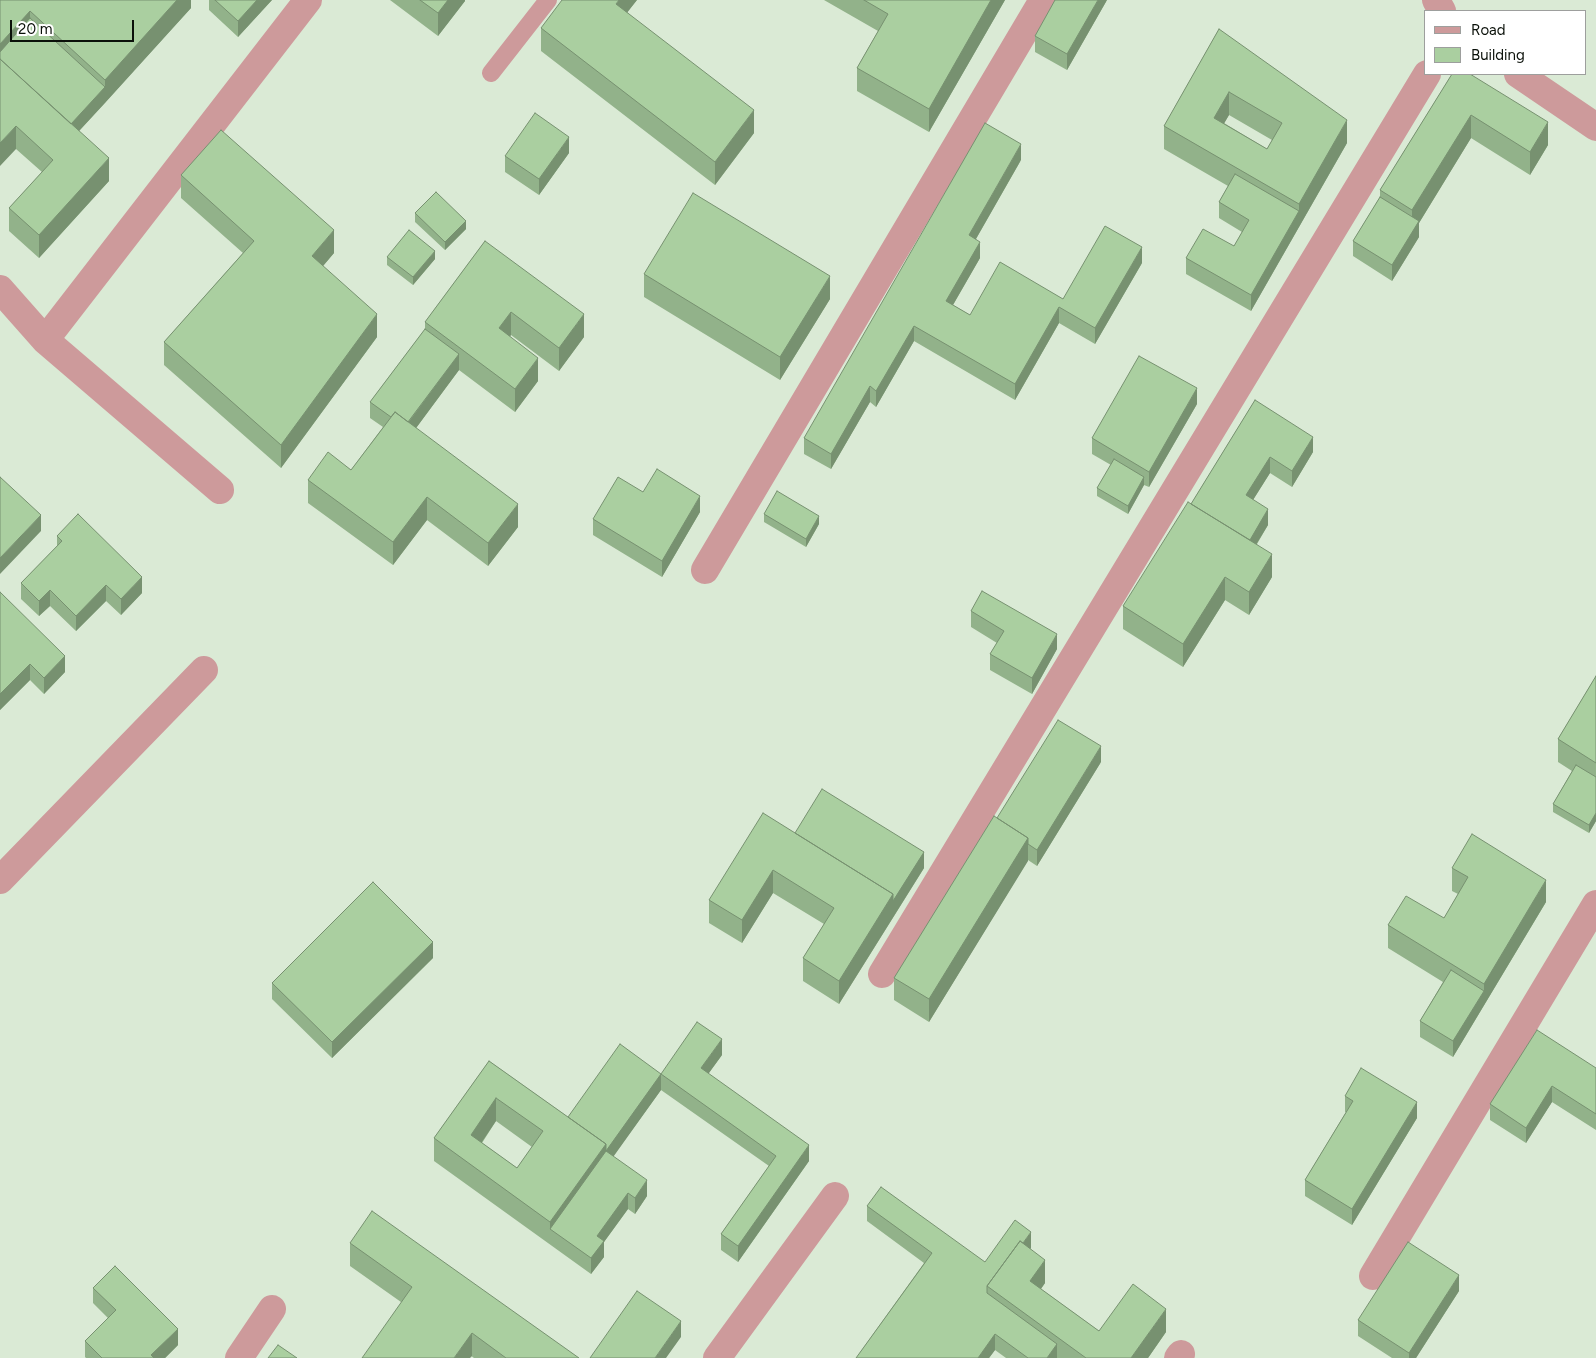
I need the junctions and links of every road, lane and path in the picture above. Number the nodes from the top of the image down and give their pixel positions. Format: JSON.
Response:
{"nodes":[{"id":1,"x":308,"y":0,"type":"edge"},
{"id":2,"x":548,"y":0,"type":"edge"},
{"id":3,"x":1042,"y":0,"type":"edge"},
{"id":4,"x":491,"y":74,"type":"dead end"},
{"id":5,"x":1426,"y":75,"type":"edge"},
{"id":6,"x":1519,"y":75,"type":"edge"},
{"id":7,"x":1596,"y":127,"type":"edge"},
{"id":8,"x":0,"y":289,"type":"edge"},
{"id":9,"x":45,"y":340,"type":"junction"},
{"id":10,"x":220,"y":490,"type":"dead end"},
{"id":11,"x":706,"y":570,"type":"dead end"},
{"id":12,"x":204,"y":670,"type":"dead end"},
{"id":13,"x":0,"y":880,"type":"edge"},
{"id":14,"x":1596,"y":904,"type":"edge"},
{"id":15,"x":882,"y":974,"type":"dead end"},
{"id":16,"x":835,"y":1196,"type":"dead end"},
{"id":17,"x":1373,"y":1276,"type":"dead end"},
{"id":18,"x":272,"y":1309,"type":"dead end"},
{"id":19,"x":239,"y":1358,"type":"edge"},
{"id":20,"x":717,"y":1358,"type":"edge"}],
"edges":[{"from":1,"to":9,"type":"street"},
{"from":2,"to":4,"type":"lane"},
{"from":3,"to":11,"type":"street"},
{"from":5,"to":15,"type":"street"},
{"from":6,"to":7,"type":"street"},
{"from":8,"to":9,"type":"street"},
{"from":9,"to":10,"type":"street"},
{"from":12,"to":13,"type":"street"},
{"from":14,"to":17,"type":"street"},
{"from":16,"to":20,"type":"street"},
{"from":18,"to":19,"type":"street"}]}
